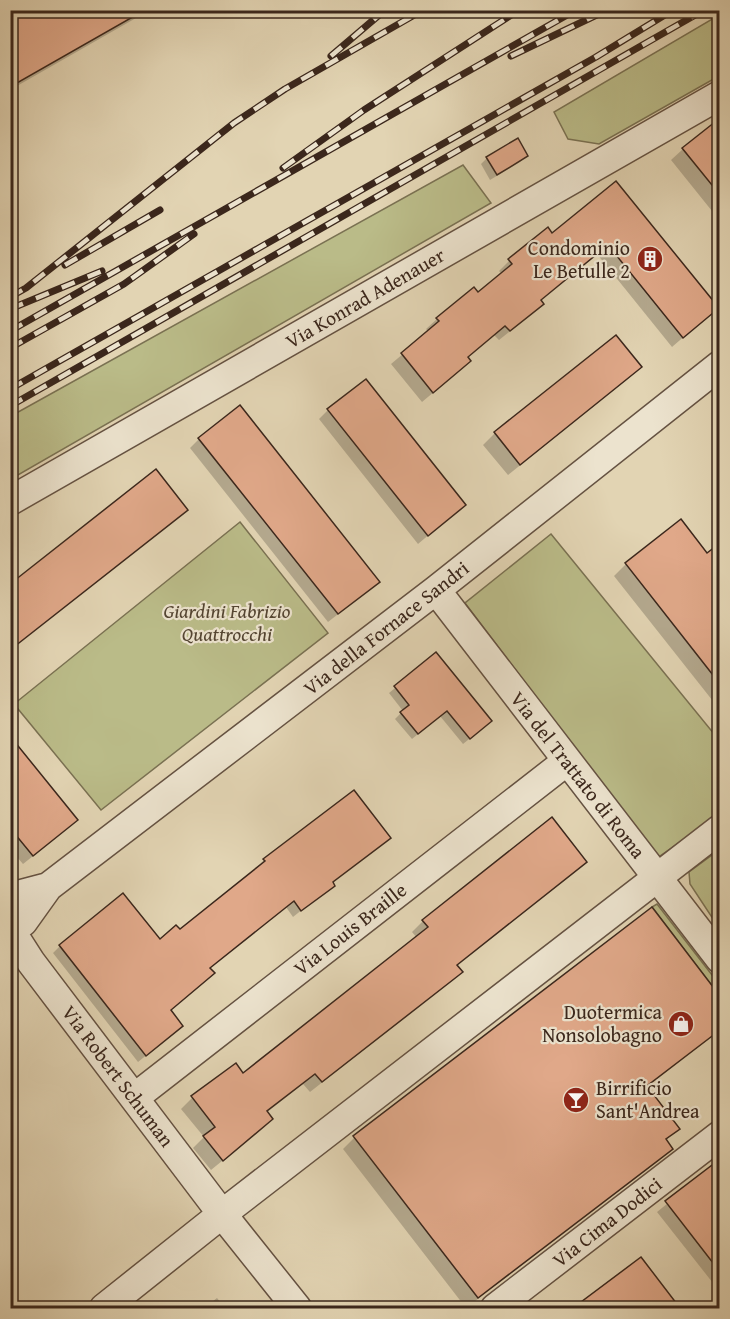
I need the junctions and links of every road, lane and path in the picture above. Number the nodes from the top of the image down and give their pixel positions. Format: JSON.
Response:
{"nodes":[{"id":1,"x":720,"y":95,"type":"edge"},
{"id":2,"x":720,"y":365,"type":"edge"},
{"id":3,"x":10,"y":501,"type":"edge"},
{"id":4,"x":436,"y":590,"type":"junction"},
{"id":5,"x":567,"y":761,"type":"junction"},
{"id":6,"x":720,"y":829,"type":"edge"},
{"id":7,"x":657,"y":878,"type":"junction"},
{"id":8,"x":14,"y":919,"type":"edge"},
{"id":9,"x":719,"y":956,"type":"edge"},
{"id":10,"x":134,"y":1098,"type":"junction"},
{"id":11,"x":720,"y":1135,"type":"edge"},
{"id":12,"x":222,"y":1214,"type":"junction"},
{"id":13,"x":104,"y":1308,"type":"edge"},
{"id":14,"x":297,"y":1308,"type":"edge"},
{"id":15,"x":495,"y":1308,"type":"edge"}],
"edges":[{"from":1,"to":3,"type":"street","name":"Via Konrad Adenauer"},
{"from":2,"to":4,"type":"street","name":"Via della Fornace Sandri"},
{"from":4,"to":5,"type":"street","name":"Via del Trattato di Roma"},
{"from":4,"to":8,"type":"street","name":"Via della Fornace Sandri"},
{"from":5,"to":7,"type":"street","name":"Via del Trattato di Roma"},
{"from":5,"to":10,"type":"street","name":"Via Louis Braille"},
{"from":6,"to":7,"type":"street"},
{"from":7,"to":9,"type":"street","name":"Via del Trattato di Roma"},
{"from":7,"to":12,"type":"street"},
{"from":8,"to":10,"type":"street","name":"Via Robert Schuman"},
{"from":10,"to":12,"type":"street","name":"Via Robert Schuman"},
{"from":11,"to":15,"type":"street","name":"Via Cima Dodici"},
{"from":12,"to":13,"type":"street"},
{"from":12,"to":14,"type":"street","name":"Via Robert Schuman"}]}
